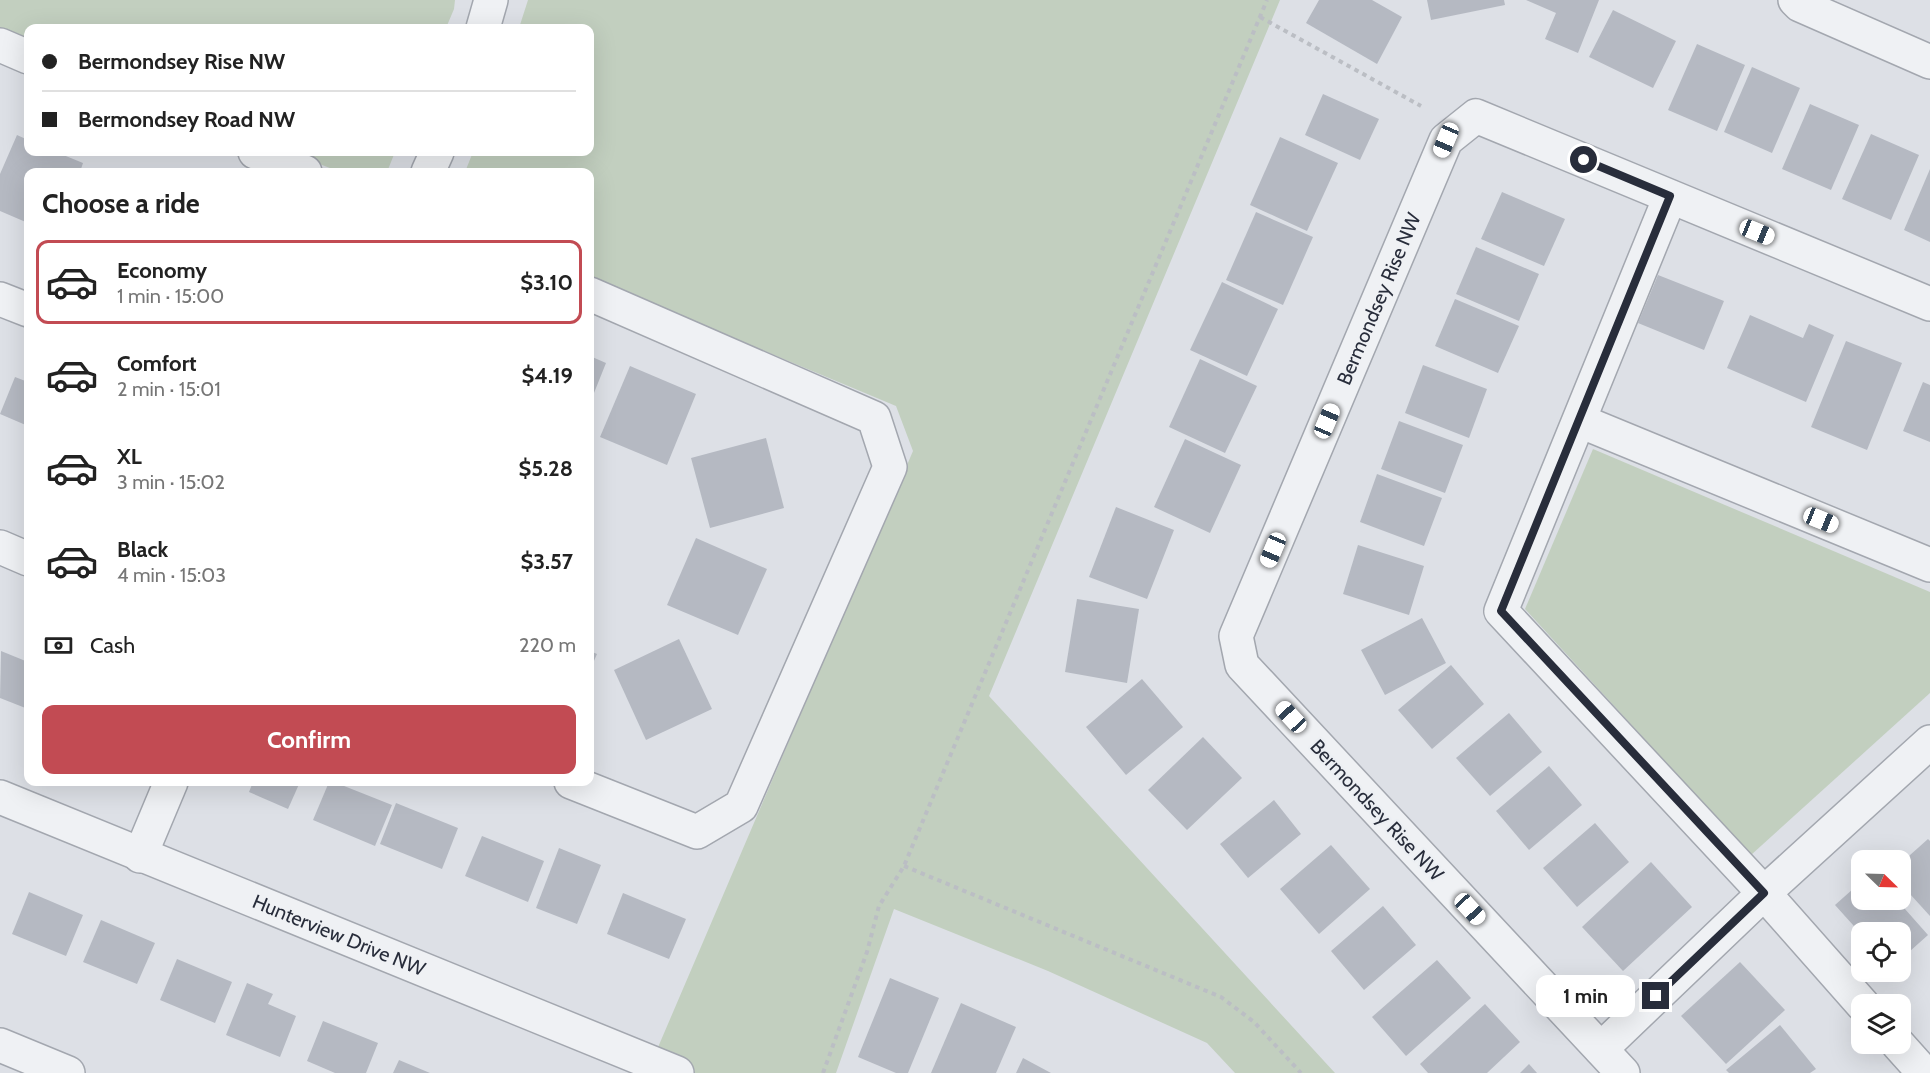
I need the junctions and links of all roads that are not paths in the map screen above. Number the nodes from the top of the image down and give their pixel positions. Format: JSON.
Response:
{"nodes":[{"id":1,"x":491,"y":0,"type":"edge"},
{"id":2,"x":1795,"y":0,"type":"edge"},
{"id":3,"x":484,"y":24,"type":"edge"},
{"id":4,"x":0,"y":45,"type":"edge"},
{"id":5,"x":24,"y":55,"type":"edge"},
{"id":6,"x":1930,"y":62,"type":"edge"},
{"id":7,"x":265,"y":156,"type":"edge"},
{"id":8,"x":295,"y":168,"type":"edge"},
{"id":9,"x":1670,"y":196,"type":"junction"},
{"id":10,"x":594,"y":296,"type":"edge"},
{"id":11,"x":0,"y":299,"type":"edge"},
{"id":12,"x":1930,"y":304,"type":"edge"},
{"id":13,"x":24,"y":308,"type":"edge"},
{"id":14,"x":1580,"y":421,"type":"junction"},
{"id":15,"x":0,"y":546,"type":"edge"},
{"id":16,"x":24,"y":557,"type":"edge"},
{"id":17,"x":1930,"y":565,"type":"edge"},
{"id":18,"x":1930,"y":742,"type":"edge"},
{"id":19,"x":169,"y":786,"type":"edge"},
{"id":20,"x":581,"y":786,"type":"edge"},
{"id":21,"x":0,"y":797,"type":"edge"},
{"id":22,"x":140,"y":856,"type":"junction"},
{"id":23,"x":1764,"y":893,"type":"junction"},
{"id":24,"x":1853,"y":994,"type":"edge"},
{"id":25,"x":0,"y":1045,"type":"edge"},
{"id":26,"x":1600,"y":1049,"type":"junction"},
{"id":27,"x":1910,"y":1054,"type":"edge"},
{"id":28,"x":1924,"y":1066,"type":"edge"},
{"id":29,"x":68,"y":1073,"type":"edge"},
{"id":30,"x":676,"y":1073,"type":"edge"},
{"id":31,"x":1623,"y":1073,"type":"edge"}],
"edges":[{"from":1,"to":3,"type":"street"},
{"from":2,"to":6,"type":"street"},
{"from":4,"to":5,"type":"street"},
{"from":7,"to":8,"type":"street"},
{"from":9,"to":12,"type":"street","name":"Bermondsey Rise NW"},
{"from":9,"to":14,"type":"street"},
{"from":9,"to":26,"type":"street","name":"Bermondsey Rise NW"},
{"from":10,"to":20,"type":"street"},
{"from":11,"to":13,"type":"street"},
{"from":14,"to":17,"type":"street"},
{"from":14,"to":23,"type":"street"},
{"from":15,"to":16,"type":"street"},
{"from":18,"to":23,"type":"street"},
{"from":19,"to":22,"type":"street"},
{"from":21,"to":22,"type":"street","name":"Hunterview Drive NW"},
{"from":22,"to":30,"type":"street","name":"Hunterview Drive NW"},
{"from":23,"to":24,"type":"street"},
{"from":23,"to":26,"type":"street"},
{"from":25,"to":29,"type":"street"},
{"from":26,"to":31,"type":"street","name":"Bermondsey Rise NW"},
{"from":27,"to":28,"type":"street"}]}
